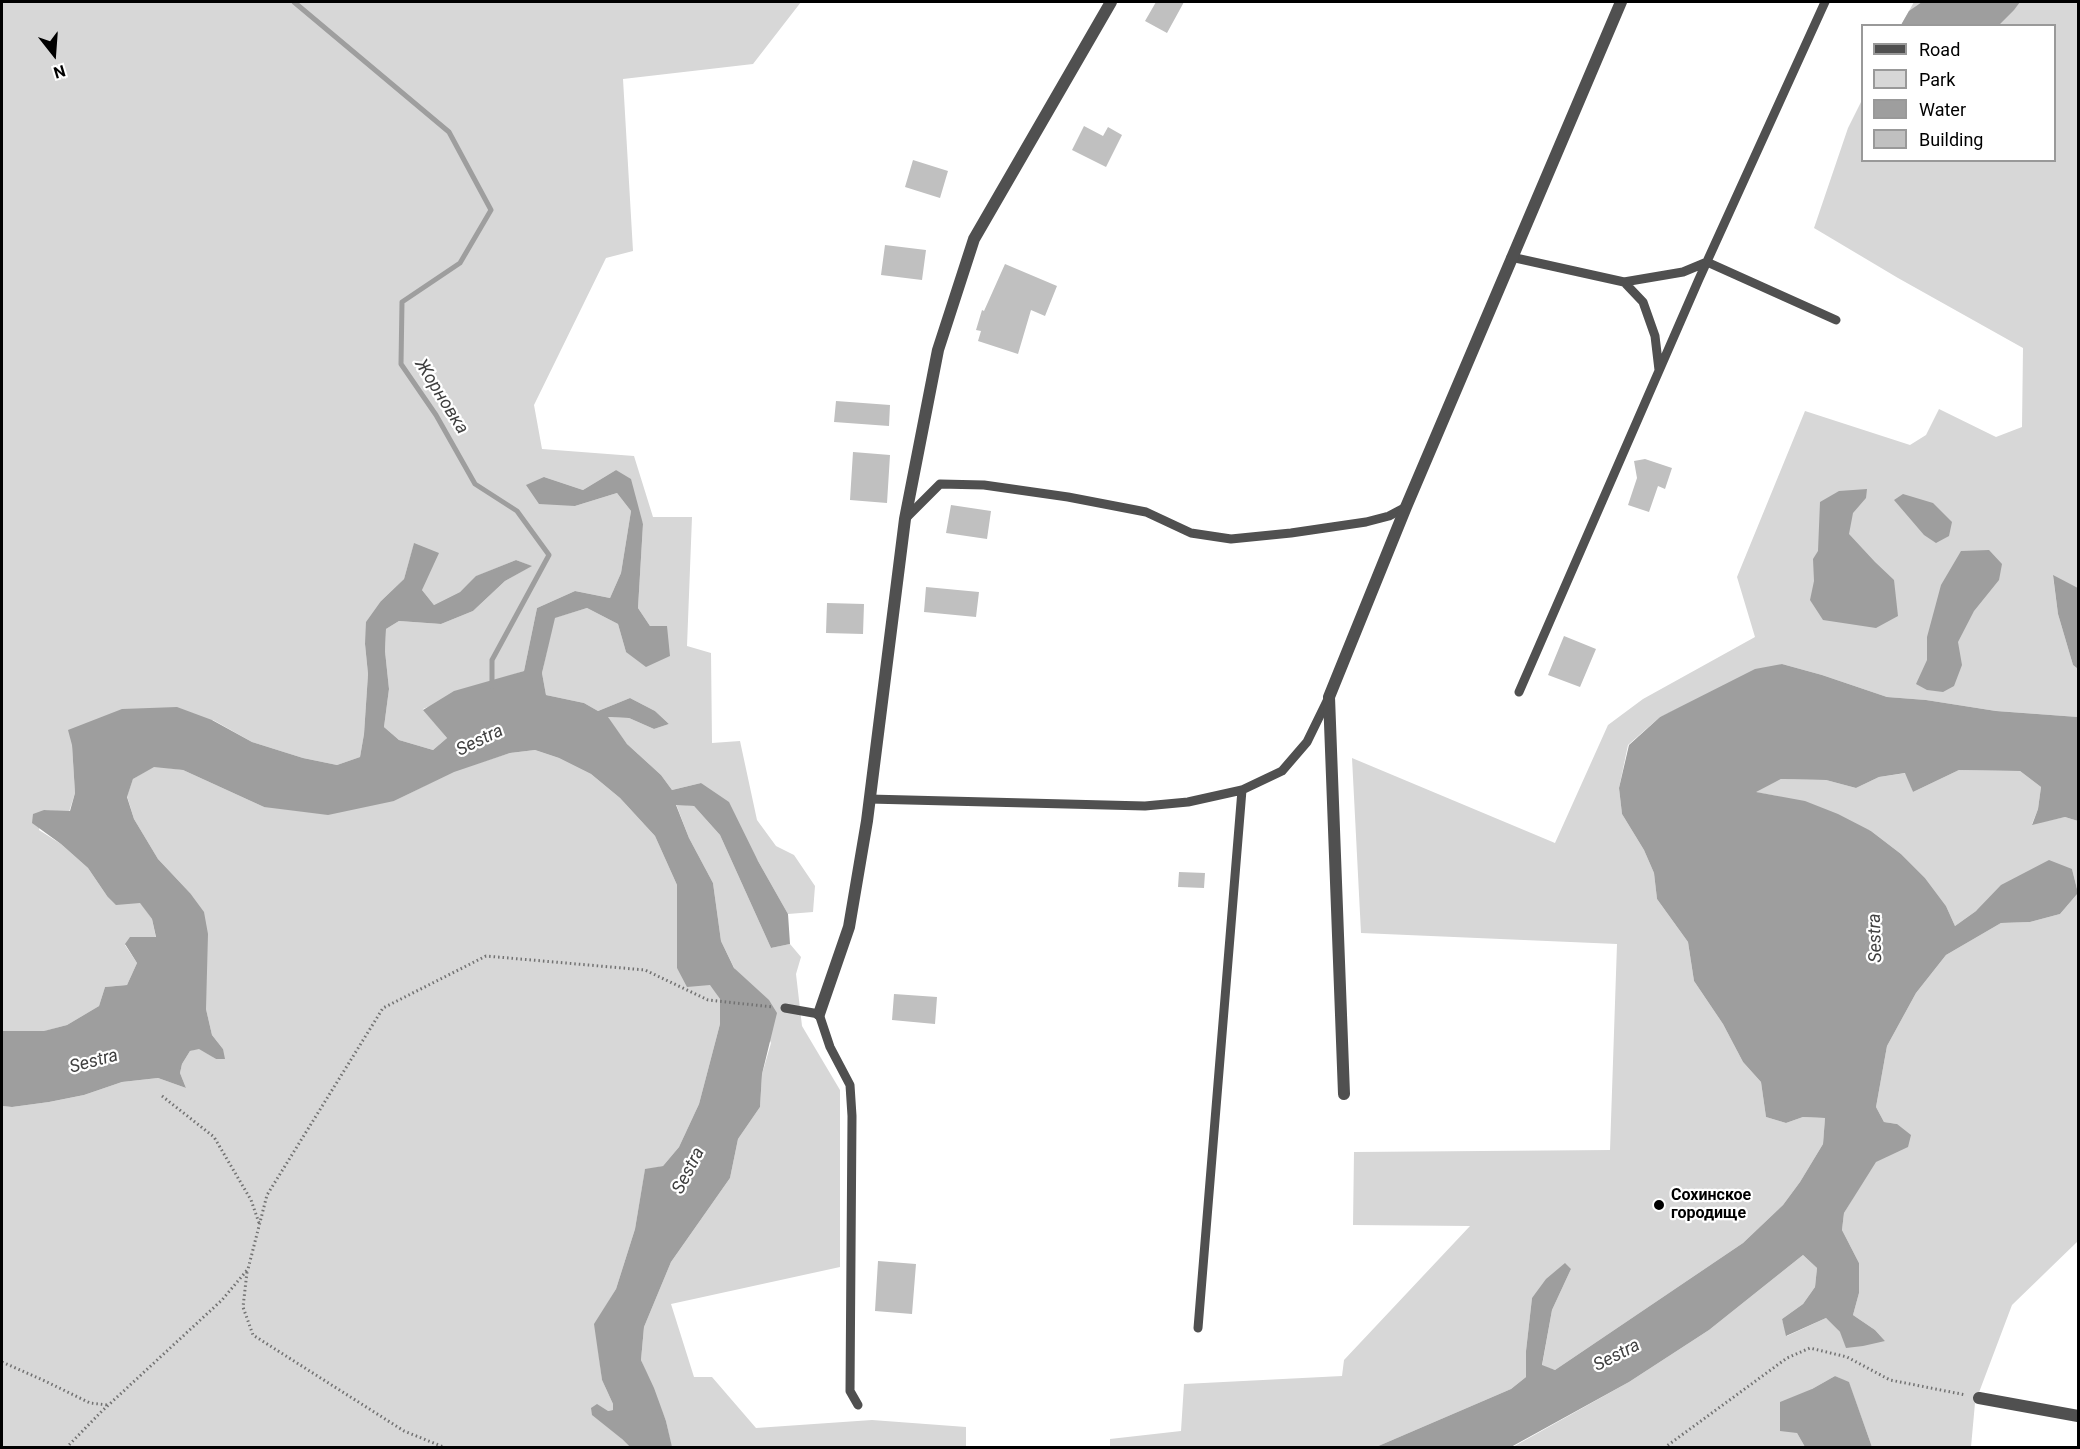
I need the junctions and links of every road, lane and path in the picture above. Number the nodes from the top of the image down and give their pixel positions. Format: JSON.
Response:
{"nodes":[{"id":1,"x":1111,"y":2,"type":"edge"},
{"id":2,"x":1621,"y":2,"type":"edge"},
{"id":3,"x":1825,"y":2,"type":"edge"},
{"id":4,"x":1511,"y":257,"type":"junction"},
{"id":5,"x":1707,"y":262,"type":"junction"},
{"id":6,"x":1624,"y":282,"type":"junction"},
{"id":7,"x":1836,"y":320,"type":"dead end"},
{"id":8,"x":1659,"y":371,"type":"junction"},
{"id":9,"x":1406,"y":507,"type":"junction"},
{"id":10,"x":905,"y":519,"type":"junction"},
{"id":11,"x":1519,"y":692,"type":"dead end"},
{"id":12,"x":1329,"y":697,"type":"junction"},
{"id":13,"x":1242,"y":790,"type":"junction"},
{"id":14,"x":869,"y":799,"type":"junction"},
{"id":15,"x":785,"y":1008,"type":"joint"},
{"id":16,"x":819,"y":1014,"type":"junction"},
{"id":17,"x":1344,"y":1094,"type":"dead end"},
{"id":18,"x":162,"y":1096,"type":"dead end"},
{"id":19,"x":259,"y":1225,"type":"junction"},
{"id":20,"x":248,"y":1269,"type":"junction"},
{"id":21,"x":1198,"y":1328,"type":"dead end"},
{"id":22,"x":2,"y":1362,"type":"edge"},
{"id":23,"x":1979,"y":1398,"type":"joint"},
{"id":24,"x":858,"y":1405,"type":"dead end"},
{"id":25,"x":109,"y":1406,"type":"junction"},
{"id":26,"x":2079,"y":1416,"type":"edge"},
{"id":27,"x":66,"y":1448,"type":"edge"},
{"id":28,"x":446,"y":1448,"type":"edge"},
{"id":29,"x":1664,"y":1448,"type":"edge"}],
"edges":[{"from":1,"to":10,"type":"street"},
{"from":2,"to":4,"type":"street"},
{"from":3,"to":5,"type":"lane"},
{"from":4,"to":6,"type":"lane"},
{"from":4,"to":9,"type":"street"},
{"from":5,"to":6,"type":"lane"},
{"from":5,"to":7,"type":"lane"},
{"from":5,"to":8,"type":"lane"},
{"from":6,"to":8,"type":"lane"},
{"from":8,"to":11,"type":"lane"},
{"from":9,"to":10,"type":"lane"},
{"from":9,"to":12,"type":"street"},
{"from":10,"to":14,"type":"street"},
{"from":12,"to":13,"type":"lane"},
{"from":12,"to":17,"type":"street"},
{"from":13,"to":14,"type":"lane"},
{"from":13,"to":21,"type":"lane"},
{"from":14,"to":16,"type":"street"},
{"from":15,"to":16,"type":"lane"},
{"from":15,"to":19,"type":"path"},
{"from":16,"to":24,"type":"lane"},
{"from":18,"to":19,"type":"path"},
{"from":19,"to":20,"type":"path"},
{"from":20,"to":25,"type":"path"},
{"from":20,"to":28,"type":"path"},
{"from":22,"to":25,"type":"path"},
{"from":23,"to":26,"type":"street"},
{"from":23,"to":29,"type":"path"},
{"from":25,"to":27,"type":"path"}]}
